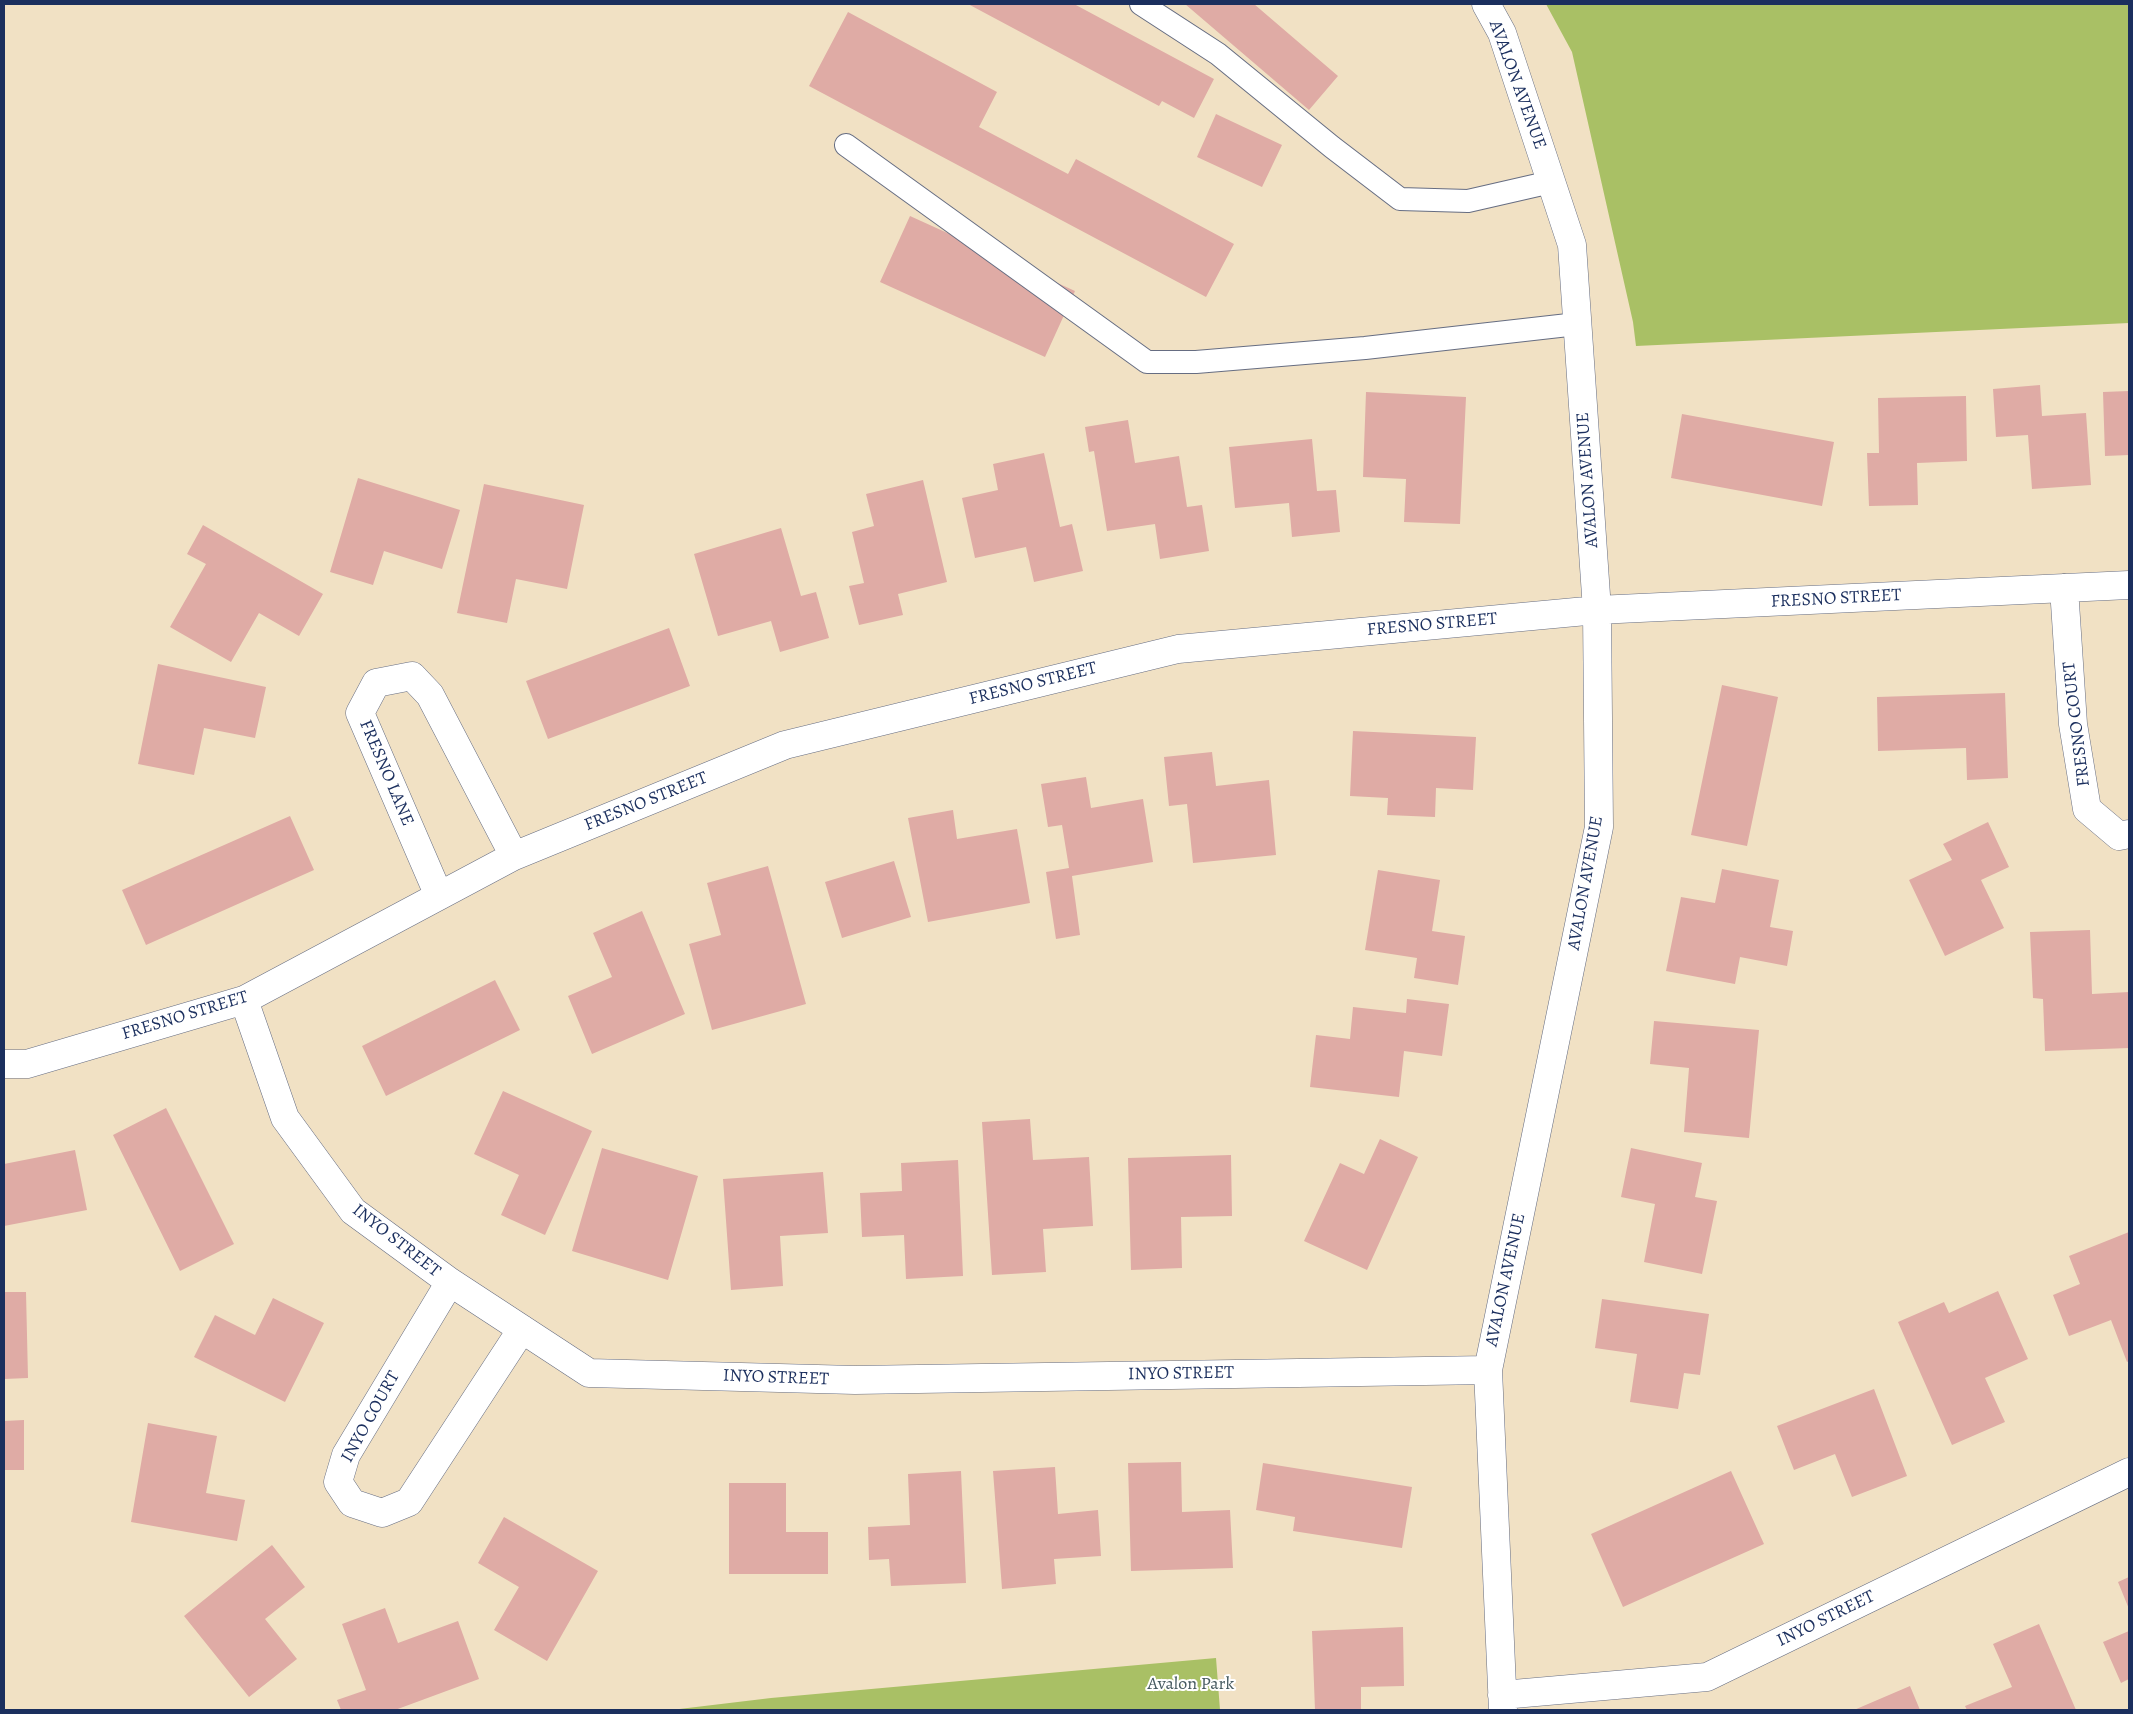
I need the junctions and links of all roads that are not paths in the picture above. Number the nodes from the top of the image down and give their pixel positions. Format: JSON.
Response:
{"nodes":[{"id":1,"x":1141,"y":4,"type":"edge"},
{"id":2,"x":1486,"y":4,"type":"edge"},
{"id":3,"x":846,"y":145,"type":"dead end"},
{"id":4,"x":1551,"y":182,"type":"junction"},
{"id":5,"x":1577,"y":324,"type":"junction"},
{"id":6,"x":2129,"y":585,"type":"edge"},
{"id":7,"x":2064,"y":588,"type":"junction"},
{"id":8,"x":1597,"y":610,"type":"junction"},
{"id":9,"x":2129,"y":834,"type":"edge"},
{"id":10,"x":514,"y":856,"type":"junction"},
{"id":11,"x":440,"y":896,"type":"junction"},
{"id":12,"x":244,"y":1000,"type":"junction"},
{"id":13,"x":4,"y":1064,"type":"edge"},
{"id":14,"x":450,"y":1282,"type":"junction"},
{"id":15,"x":522,"y":1329,"type":"junction"},
{"id":16,"x":1488,"y":1370,"type":"junction"},
{"id":17,"x":2129,"y":1472,"type":"edge"},
{"id":18,"x":1503,"y":1703,"type":"edge"}],
"edges":[{"from":1,"to":4,"type":"lane"},
{"from":2,"to":4,"type":"street","name":"AVALON AVENUE"},
{"from":3,"to":5,"type":"lane"},
{"from":4,"to":5,"type":"street","name":"AVALON AVENUE"},
{"from":5,"to":8,"type":"street","name":"AVALON AVENUE"},
{"from":6,"to":7,"type":"street","name":"FRESNO STREET"},
{"from":7,"to":8,"type":"street","name":"FRESNO STREET"},
{"from":7,"to":9,"type":"street","name":"FRESNO COURT"},
{"from":8,"to":10,"type":"street","name":"FRESNO STREET"},
{"from":8,"to":16,"type":"street","name":"AVALON AVENUE"},
{"from":10,"to":11,"type":"street","name":"FRESNO STREET"},
{"from":10,"to":11,"type":"street","name":"FRESNO LANE"},
{"from":11,"to":12,"type":"street","name":"FRESNO STREET"},
{"from":12,"to":13,"type":"street","name":"FRESNO STREET"},
{"from":12,"to":14,"type":"street","name":"INYO STREET"},
{"from":14,"to":15,"type":"street","name":"INYO STREET"},
{"from":14,"to":15,"type":"street","name":"INYO COURT"},
{"from":15,"to":16,"type":"street","name":"INYO STREET"},
{"from":16,"to":18,"type":"street","name":"AVALON AVENUE"},
{"from":17,"to":18,"type":"street","name":"INYO STREET"}]}
